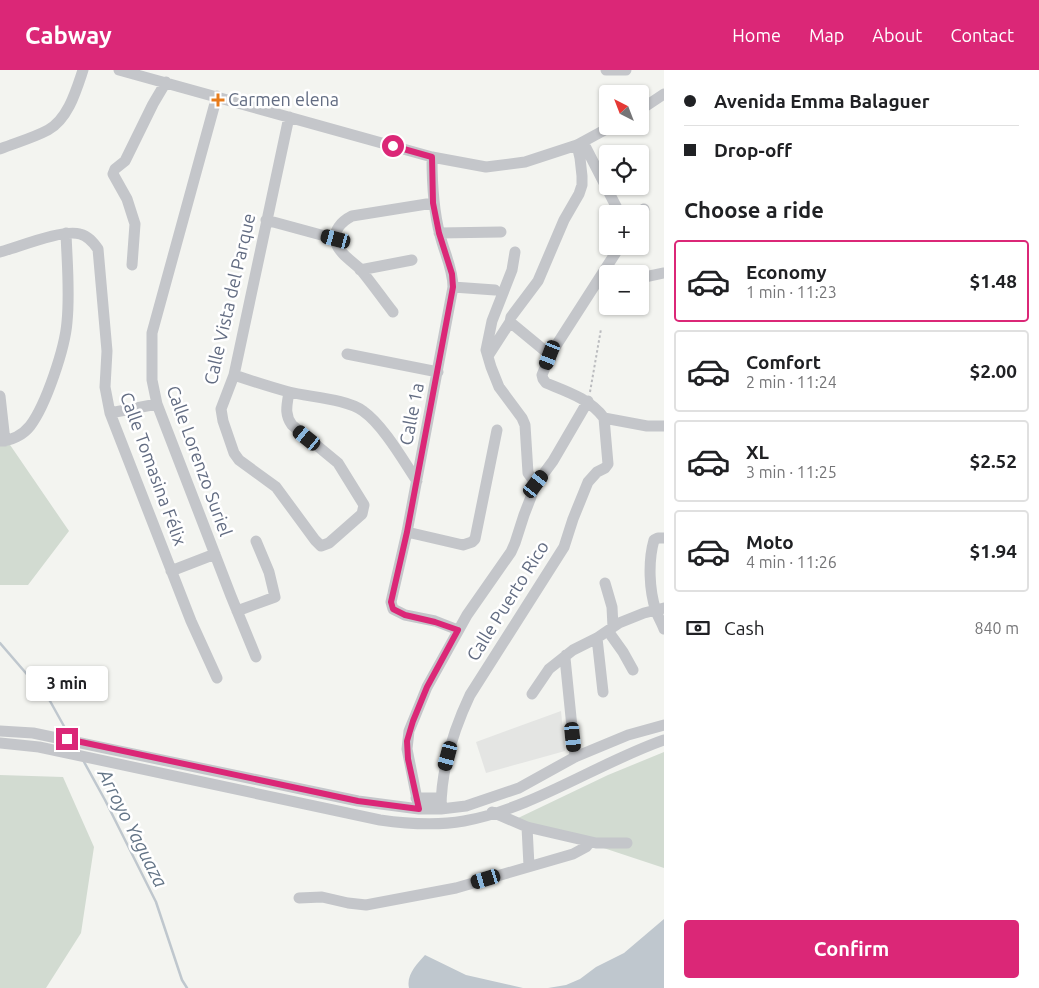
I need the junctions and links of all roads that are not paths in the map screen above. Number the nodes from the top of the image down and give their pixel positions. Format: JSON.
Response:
{"nodes":[{"id":1,"x":83,"y":70,"type":"edge"},
{"id":2,"x":119,"y":70,"type":"edge"},
{"id":3,"x":606,"y":70,"type":"edge"},
{"id":4,"x":626,"y":70,"type":"edge"},
{"id":5,"x":166,"y":82,"type":"junction"},
{"id":6,"x":217,"y":96,"type":"junction"},
{"id":7,"x":663,"y":96,"type":"edge"},
{"id":8,"x":649,"y":105,"type":"edge"},
{"id":9,"x":289,"y":118,"type":"junction"},
{"id":10,"x":599,"y":133,"type":"edge"},
{"id":11,"x":580,"y":144,"type":"junction"},
{"id":12,"x":0,"y":149,"type":"edge"},
{"id":13,"x":432,"y":157,"type":"junction"},
{"id":14,"x":433,"y":203,"type":"junction"},
{"id":15,"x":615,"y":205,"type":"edge"},
{"id":16,"x":266,"y":220,"type":"junction"},
{"id":17,"x":501,"y":232,"type":"dead end"},
{"id":18,"x":66,"y":233,"type":"junction"},
{"id":19,"x":439,"y":233,"type":"junction"},
{"id":20,"x":336,"y":239,"type":"junction"},
{"id":21,"x":0,"y":252,"type":"edge"},
{"id":22,"x":515,"y":252,"type":"dead end"},
{"id":23,"x":412,"y":260,"type":"dead end"},
{"id":24,"x":132,"y":265,"type":"dead end"},
{"id":25,"x":360,"y":270,"type":"junction"},
{"id":26,"x":664,"y":273,"type":"edge"},
{"id":27,"x":649,"y":276,"type":"edge"},
{"id":28,"x":453,"y":287,"type":"junction"},
{"id":29,"x":599,"y":289,"type":"edge"},
{"id":30,"x":495,"y":290,"type":"dead end"},
{"id":31,"x":392,"y":312,"type":"dead end"},
{"id":32,"x":510,"y":322,"type":"junction"},
{"id":33,"x":348,"y":354,"type":"dead end"},
{"id":34,"x":550,"y":355,"type":"junction"},
{"id":35,"x":488,"y":357,"type":"junction"},
{"id":36,"x":438,"y":372,"type":"junction"},
{"id":37,"x":234,"y":375,"type":"junction"},
{"id":38,"x":290,"y":392,"type":"junction"},
{"id":39,"x":0,"y":396,"type":"edge"},
{"id":40,"x":588,"y":402,"type":"junction"},
{"id":41,"x":157,"y":404,"type":"junction"},
{"id":42,"x":110,"y":413,"type":"junction"},
{"id":43,"x":604,"y":418,"type":"junction"},
{"id":44,"x":664,"y":426,"type":"edge"},
{"id":45,"x":497,"y":430,"type":"dead end"},
{"id":46,"x":3,"y":441,"type":"edge"},
{"id":47,"x":417,"y":481,"type":"junction"},
{"id":48,"x":536,"y":484,"type":"junction"},
{"id":49,"x":407,"y":532,"type":"junction"},
{"id":50,"x":664,"y":538,"type":"edge"},
{"id":51,"x":256,"y":541,"type":"dead end"},
{"id":52,"x":215,"y":554,"type":"junction"},
{"id":53,"x":171,"y":571,"type":"junction"},
{"id":54,"x":605,"y":583,"type":"dead end"},
{"id":55,"x":660,"y":609,"type":"edge"},
{"id":56,"x":237,"y":610,"type":"junction"},
{"id":57,"x":610,"y":629,"type":"junction"},
{"id":58,"x":664,"y":629,"type":"edge"},
{"id":59,"x":458,"y":630,"type":"junction"},
{"id":60,"x":597,"y":638,"type":"junction"},
{"id":61,"x":566,"y":655,"type":"junction"},
{"id":62,"x":256,"y":657,"type":"dead end"},
{"id":63,"x":633,"y":670,"type":"dead end"},
{"id":64,"x":217,"y":678,"type":"dead end"},
{"id":65,"x":604,"y":692,"type":"dead end"},
{"id":66,"x":532,"y":694,"type":"dead end"},
{"id":67,"x":664,"y":725,"type":"edge"},
{"id":68,"x":0,"y":731,"type":"edge"},
{"id":69,"x":664,"y":740,"type":"edge"},
{"id":70,"x":0,"y":744,"type":"edge"},
{"id":71,"x":575,"y":757,"type":"junction"},
{"id":72,"x":175,"y":762,"type":"junction"},
{"id":73,"x":171,"y":776,"type":"junction"},
{"id":74,"x":485,"y":800,"type":"junction"},
{"id":75,"x":417,"y":804,"type":"junction"},
{"id":76,"x":441,"y":804,"type":"junction"},
{"id":77,"x":493,"y":814,"type":"junction"},
{"id":78,"x":527,"y":826,"type":"junction"},
{"id":79,"x":590,"y":842,"type":"junction"},
{"id":80,"x":627,"y":843,"type":"dead end"},
{"id":81,"x":529,"y":866,"type":"junction"},
{"id":82,"x":299,"y":898,"type":"dead end"}],
"edges":[{"from":1,"to":12,"type":"street"},
{"from":2,"to":5,"type":"street"},
{"from":3,"to":4,"type":"street"},
{"from":5,"to":6,"type":"street"},
{"from":5,"to":24,"type":"street"},
{"from":6,"to":9,"type":"street"},
{"from":6,"to":41,"type":"street","name":"Calle Lorenzo Suriel"},
{"from":7,"to":8,"type":"street"},
{"from":9,"to":13,"type":"street"},
{"from":9,"to":16,"type":"street","name":"Calle Vista del Parque"},
{"from":10,"to":11,"type":"street"},
{"from":11,"to":13,"type":"street"},
{"from":11,"to":15,"type":"street"},
{"from":11,"to":32,"type":"street"},
{"from":13,"to":14,"type":"street","name":"Calle 1a"},
{"from":14,"to":19,"type":"street","name":"Calle 1a"},
{"from":14,"to":20,"type":"street"},
{"from":16,"to":20,"type":"street"},
{"from":16,"to":37,"type":"street","name":"Calle Vista del Parque"},
{"from":17,"to":19,"type":"street"},
{"from":18,"to":21,"type":"street","name":"Calle Tomasina Félix"},
{"from":18,"to":42,"type":"street","name":"Calle Tomasina Félix"},
{"from":18,"to":46,"type":"street"},
{"from":19,"to":28,"type":"street","name":"Calle 1a"},
{"from":20,"to":25,"type":"street"},
{"from":22,"to":35,"type":"street"},
{"from":23,"to":25,"type":"street"},
{"from":25,"to":31,"type":"street"},
{"from":26,"to":27,"type":"street"},
{"from":28,"to":30,"type":"street"},
{"from":28,"to":36,"type":"street","name":"Calle 1a"},
{"from":29,"to":34,"type":"street"},
{"from":32,"to":34,"type":"street"},
{"from":32,"to":35,"type":"street"},
{"from":33,"to":36,"type":"street"},
{"from":34,"to":40,"type":"street"},
{"from":35,"to":48,"type":"street"},
{"from":36,"to":47,"type":"street","name":"Calle 1a"},
{"from":37,"to":38,"type":"street"},
{"from":37,"to":38,"type":"street","name":"Calle Vista del Parque"},
{"from":38,"to":47,"type":"street"},
{"from":39,"to":46,"type":"street"},
{"from":40,"to":43,"type":"street"},
{"from":40,"to":48,"type":"street"},
{"from":41,"to":42,"type":"street"},
{"from":41,"to":52,"type":"street","name":"Calle Lorenzo Suriel"},
{"from":42,"to":53,"type":"street","name":"Calle Tomasina Félix"},
{"from":43,"to":44,"type":"street"},
{"from":43,"to":76,"type":"street","name":"Calle Puerto Rico"},
{"from":45,"to":49,"type":"street"},
{"from":47,"to":49,"type":"street","name":"Calle 1a"},
{"from":48,"to":59,"type":"street"},
{"from":49,"to":59,"type":"street","name":"Calle 1a"},
{"from":50,"to":55,"type":"street"},
{"from":51,"to":56,"type":"street"},
{"from":52,"to":53,"type":"street"},
{"from":52,"to":56,"type":"street","name":"Calle Lorenzo Suriel"},
{"from":53,"to":64,"type":"street","name":"Calle Tomasina Félix"},
{"from":54,"to":57,"type":"street"},
{"from":55,"to":57,"type":"street"},
{"from":55,"to":58,"type":"street"},
{"from":56,"to":62,"type":"street","name":"Calle Lorenzo Suriel"},
{"from":57,"to":60,"type":"street"},
{"from":57,"to":63,"type":"street"},
{"from":59,"to":75,"type":"street"},
{"from":60,"to":61,"type":"street"},
{"from":60,"to":65,"type":"street"},
{"from":61,"to":66,"type":"street"},
{"from":61,"to":71,"type":"street"},
{"from":67,"to":71,"type":"street"},
{"from":68,"to":72,"type":"street"},
{"from":69,"to":77,"type":"street"},
{"from":70,"to":73,"type":"street"},
{"from":71,"to":74,"type":"street"},
{"from":72,"to":73,"type":"street"},
{"from":72,"to":75,"type":"street"},
{"from":73,"to":77,"type":"street"},
{"from":74,"to":76,"type":"street"},
{"from":74,"to":77,"type":"street"},
{"from":75,"to":76,"type":"street"},
{"from":77,"to":78,"type":"street"},
{"from":78,"to":79,"type":"street"},
{"from":78,"to":81,"type":"street"},
{"from":79,"to":80,"type":"street"},
{"from":79,"to":81,"type":"street"},
{"from":81,"to":82,"type":"street"}]}
